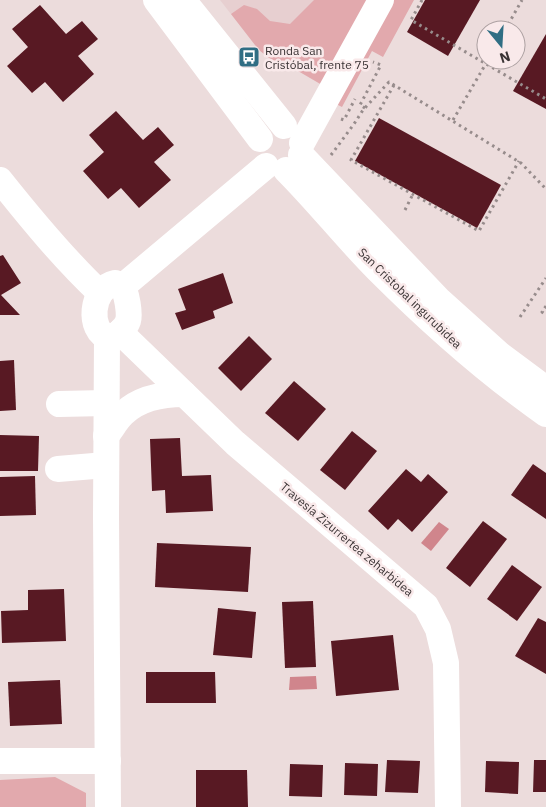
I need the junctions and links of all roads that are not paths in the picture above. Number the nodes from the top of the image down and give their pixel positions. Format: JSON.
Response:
{"nodes":[{"id":1,"x":156,"y":0,"type":"edge"},
{"id":2,"x":183,"y":0,"type":"edge"},
{"id":3,"x":381,"y":0,"type":"edge"},
{"id":4,"x":293,"y":155,"type":"junction"},
{"id":5,"x":0,"y":180,"type":"edge"},
{"id":6,"x":111,"y":290,"type":"junction"},
{"id":7,"x":114,"y":334,"type":"junction"},
{"id":8,"x":546,"y":389,"type":"edge"},
{"id":9,"x":184,"y":394,"type":"junction"},
{"id":10,"x":106,"y":403,"type":"junction"},
{"id":11,"x":59,"y":404,"type":"dead end"},
{"id":12,"x":546,"y":414,"type":"edge"},
{"id":13,"x":106,"y":436,"type":"junction"},
{"id":14,"x":106,"y":465,"type":"junction"},
{"id":15,"x":58,"y":469,"type":"dead end"},
{"id":16,"x":0,"y":761,"type":"edge"},
{"id":17,"x":108,"y":761,"type":"junction"},
{"id":18,"x":108,"y":807,"type":"edge"},
{"id":19,"x":448,"y":807,"type":"edge"}],
"edges":[{"from":1,"to":4,"type":"street"},
{"from":2,"to":4,"type":"street","name":"San Cristobal ingurubidea"},
{"from":3,"to":4,"type":"street"},
{"from":4,"to":6,"type":"street"},
{"from":4,"to":8,"type":"street","name":"San Cristobal ingurubidea"},
{"from":4,"to":12,"type":"street","name":"San Cristobal ingurubidea"},
{"from":5,"to":6,"type":"street"},
{"from":6,"to":7,"type":"street"},
{"from":7,"to":9,"type":"street","name":"Travesía Zizurrertea zeharbidea"},
{"from":7,"to":10,"type":"street"},
{"from":9,"to":13,"type":"street"},
{"from":9,"to":19,"type":"street","name":"Travesía Zizurrertea zeharbidea"},
{"from":10,"to":11,"type":"street"},
{"from":10,"to":13,"type":"street"},
{"from":13,"to":14,"type":"street"},
{"from":14,"to":15,"type":"street"},
{"from":14,"to":17,"type":"street"},
{"from":16,"to":17,"type":"street"},
{"from":17,"to":18,"type":"street"}]}
